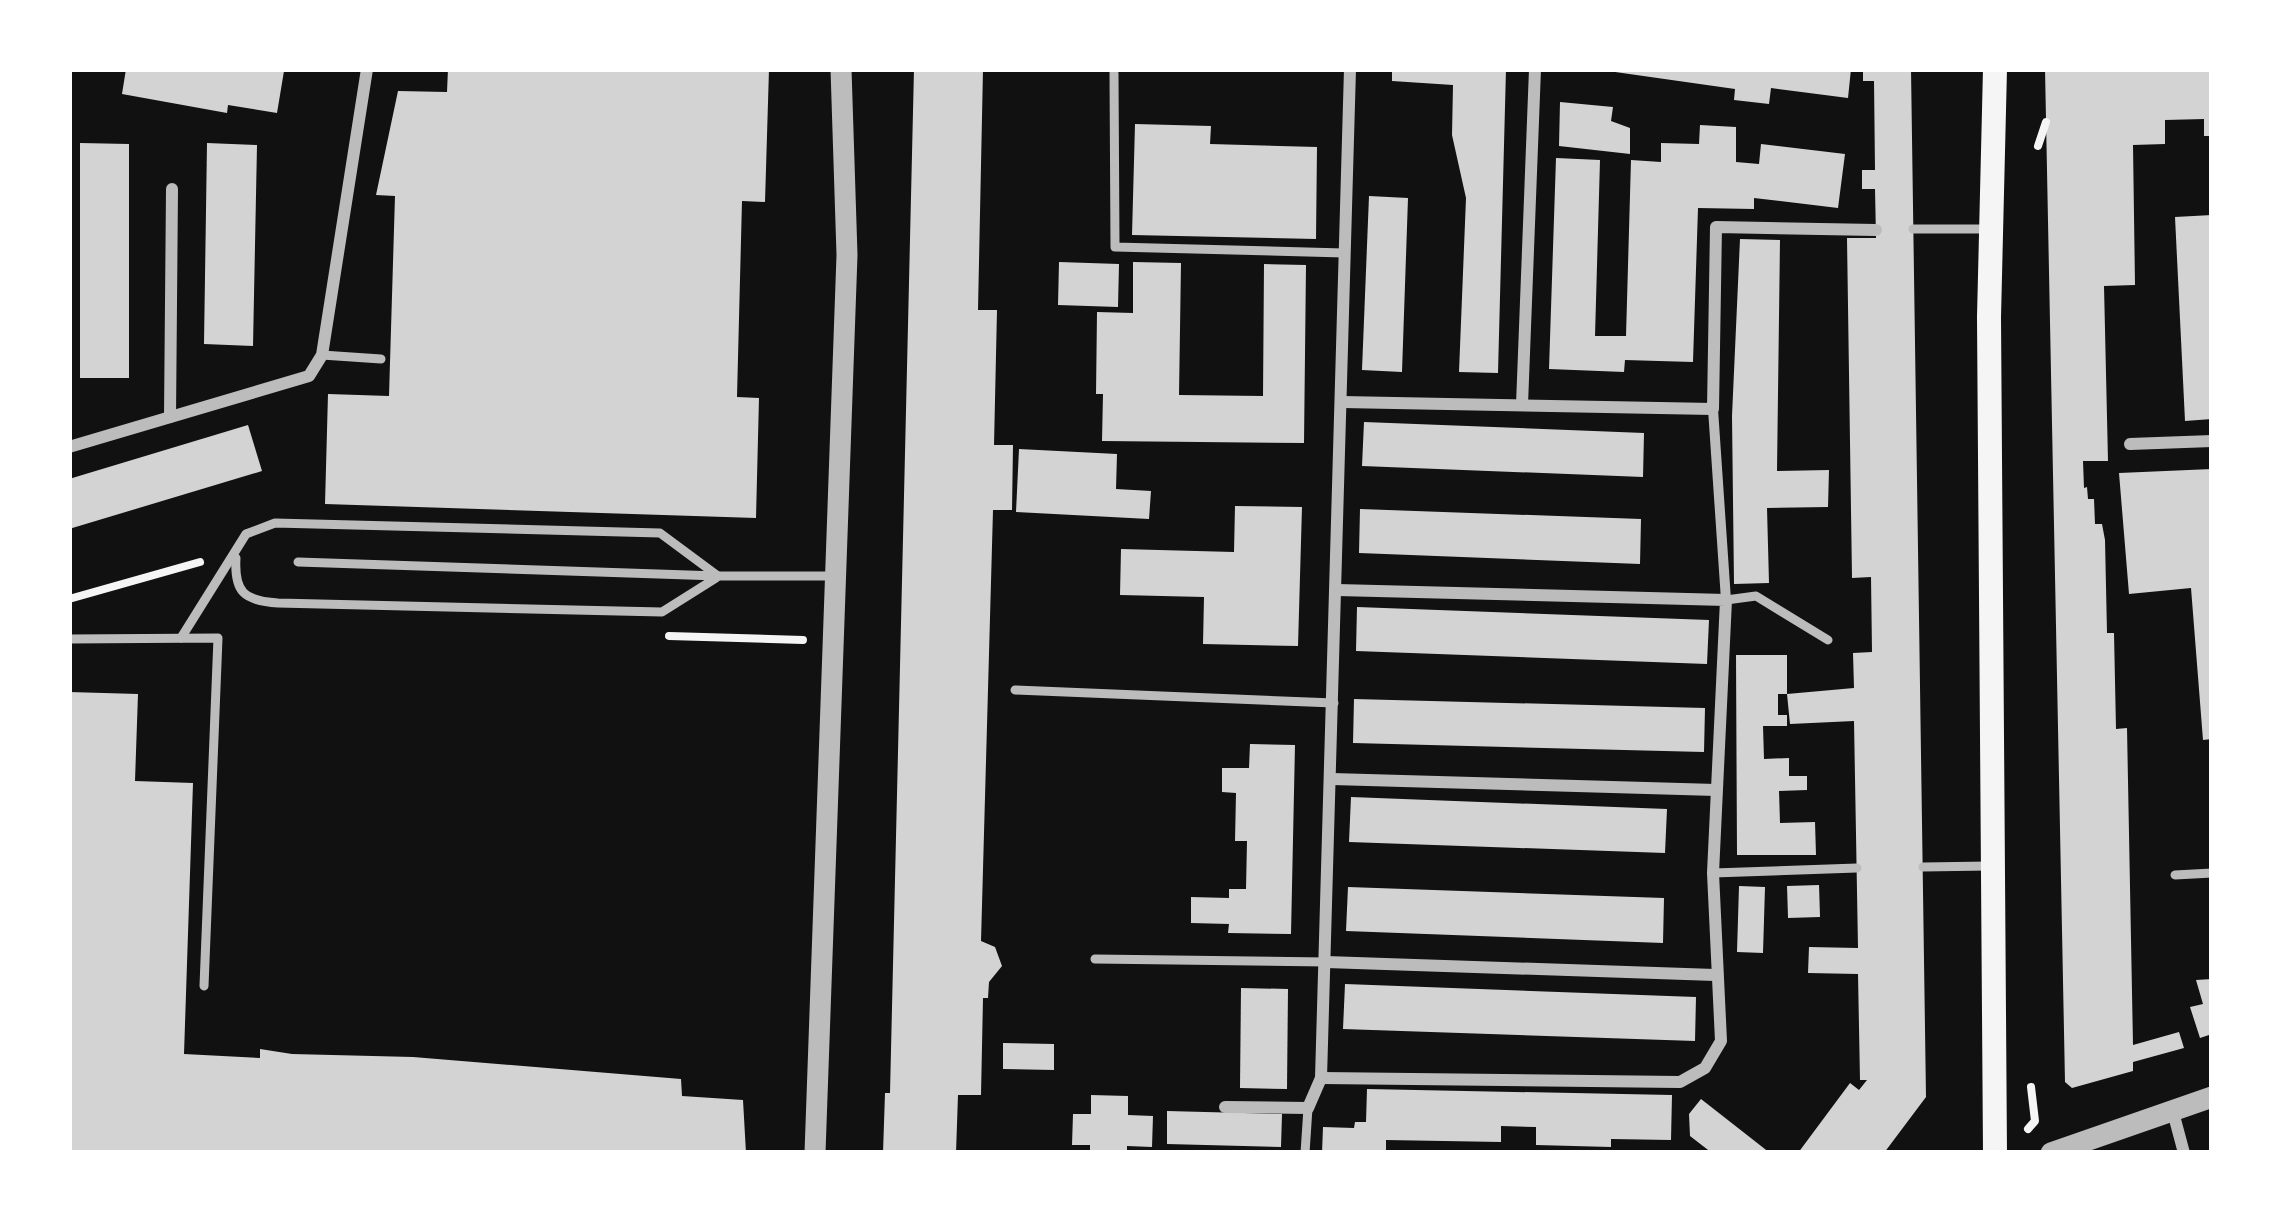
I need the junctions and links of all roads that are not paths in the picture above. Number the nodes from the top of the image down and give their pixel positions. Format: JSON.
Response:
{"nodes":[{"id":1,"x":367,"y":69,"type":"edge"},
{"id":2,"x":842,"y":69,"type":"edge"},
{"id":3,"x":1350,"y":69,"type":"edge"},
{"id":4,"x":1535,"y":69,"type":"edge"},
{"id":5,"x":1995,"y":69,"type":"edge"},
{"id":6,"x":1114,"y":73,"type":"dead end"},
{"id":7,"x":172,"y":189,"type":"dead end"},
{"id":8,"x":1913,"y":229,"type":"dead end"},
{"id":9,"x":1990,"y":229,"type":"junction"},
{"id":10,"x":1876,"y":230,"type":"dead end"},
{"id":11,"x":1344,"y":254,"type":"junction"},
{"id":12,"x":322,"y":356,"type":"junction"},
{"id":13,"x":381,"y":359,"type":"dead end"},
{"id":14,"x":1342,"y":402,"type":"junction"},
{"id":15,"x":1522,"y":405,"type":"junction"},
{"id":16,"x":1712,"y":409,"type":"junction"},
{"id":17,"x":170,"y":417,"type":"junction"},
{"id":18,"x":2212,"y":441,"type":"edge"},
{"id":19,"x":2130,"y":444,"type":"dead end"},
{"id":20,"x":69,"y":447,"type":"edge"},
{"id":21,"x":236,"y":552,"type":"junction"},
{"id":22,"x":298,"y":562,"type":"dead end"},
{"id":23,"x":718,"y":576,"type":"junction"},
{"id":24,"x":836,"y":576,"type":"junction"},
{"id":25,"x":1337,"y":590,"type":"junction"},
{"id":26,"x":1726,"y":600,"type":"junction"},
{"id":27,"x":181,"y":638,"type":"junction"},
{"id":28,"x":69,"y":639,"type":"edge"},
{"id":29,"x":1828,"y":640,"type":"dead end"},
{"id":30,"x":1016,"y":690,"type":"dead end"},
{"id":31,"x":1334,"y":703,"type":"junction"},
{"id":32,"x":1332,"y":779,"type":"junction"},
{"id":33,"x":1716,"y":790,"type":"junction"},
{"id":34,"x":1991,"y":866,"type":"junction"},
{"id":35,"x":1857,"y":868,"type":"dead end"},
{"id":36,"x":1923,"y":868,"type":"dead end"},
{"id":37,"x":1713,"y":873,"type":"junction"},
{"id":38,"x":2212,"y":873,"type":"edge"},
{"id":39,"x":2175,"y":875,"type":"dead end"},
{"id":40,"x":1095,"y":959,"type":"dead end"},
{"id":41,"x":1326,"y":962,"type":"junction"},
{"id":42,"x":1715,"y":975,"type":"junction"},
{"id":43,"x":204,"y":986,"type":"dead end"},
{"id":44,"x":1322,"y":1078,"type":"junction"},
{"id":45,"x":2212,"y":1097,"type":"edge"},
{"id":46,"x":1225,"y":1107,"type":"dead end"},
{"id":47,"x":1308,"y":1108,"type":"junction"},
{"id":48,"x":2174,"y":1112,"type":"junction"},
{"id":49,"x":815,"y":1153,"type":"edge"},
{"id":50,"x":1305,"y":1153,"type":"edge"},
{"id":51,"x":1995,"y":1153,"type":"edge"},
{"id":52,"x":2051,"y":1153,"type":"edge"},
{"id":53,"x":2183,"y":1153,"type":"edge"}],
"edges":[{"from":1,"to":12,"type":"street"},
{"from":2,"to":24,"type":"street"},
{"from":3,"to":11,"type":"street"},
{"from":4,"to":15,"type":"street"},
{"from":5,"to":9,"type":"main road"},
{"from":6,"to":11,"type":"lane"},
{"from":7,"to":17,"type":"street"},
{"from":8,"to":9,"type":"lane"},
{"from":9,"to":34,"type":"main road"},
{"from":10,"to":16,"type":"street"},
{"from":11,"to":14,"type":"street"},
{"from":12,"to":13,"type":"lane"},
{"from":12,"to":17,"type":"street"},
{"from":14,"to":15,"type":"street"},
{"from":14,"to":25,"type":"street"},
{"from":15,"to":16,"type":"street"},
{"from":16,"to":26,"type":"street"},
{"from":17,"to":20,"type":"street"},
{"from":18,"to":19,"type":"street"},
{"from":21,"to":23,"type":"lane"},
{"from":21,"to":23,"type":"lane"},
{"from":21,"to":27,"type":"lane"},
{"from":22,"to":23,"type":"lane"},
{"from":23,"to":24,"type":"lane"},
{"from":24,"to":49,"type":"street"},
{"from":25,"to":26,"type":"street"},
{"from":25,"to":31,"type":"street"},
{"from":26,"to":29,"type":"lane"},
{"from":26,"to":33,"type":"street"},
{"from":27,"to":28,"type":"lane"},
{"from":27,"to":43,"type":"lane"},
{"from":30,"to":31,"type":"lane"},
{"from":31,"to":32,"type":"street"},
{"from":32,"to":33,"type":"street"},
{"from":32,"to":41,"type":"street"},
{"from":33,"to":37,"type":"street"},
{"from":34,"to":36,"type":"lane"},
{"from":34,"to":51,"type":"main road"},
{"from":35,"to":37,"type":"lane"},
{"from":37,"to":42,"type":"street"},
{"from":38,"to":39,"type":"lane"},
{"from":40,"to":41,"type":"lane"},
{"from":41,"to":42,"type":"street"},
{"from":41,"to":44,"type":"street"},
{"from":42,"to":44,"type":"street"},
{"from":44,"to":47,"type":"street"},
{"from":45,"to":48,"type":"street"},
{"from":46,"to":47,"type":"street"},
{"from":47,"to":50,"type":"lane"},
{"from":48,"to":52,"type":"street"},
{"from":48,"to":53,"type":"street"}]}
